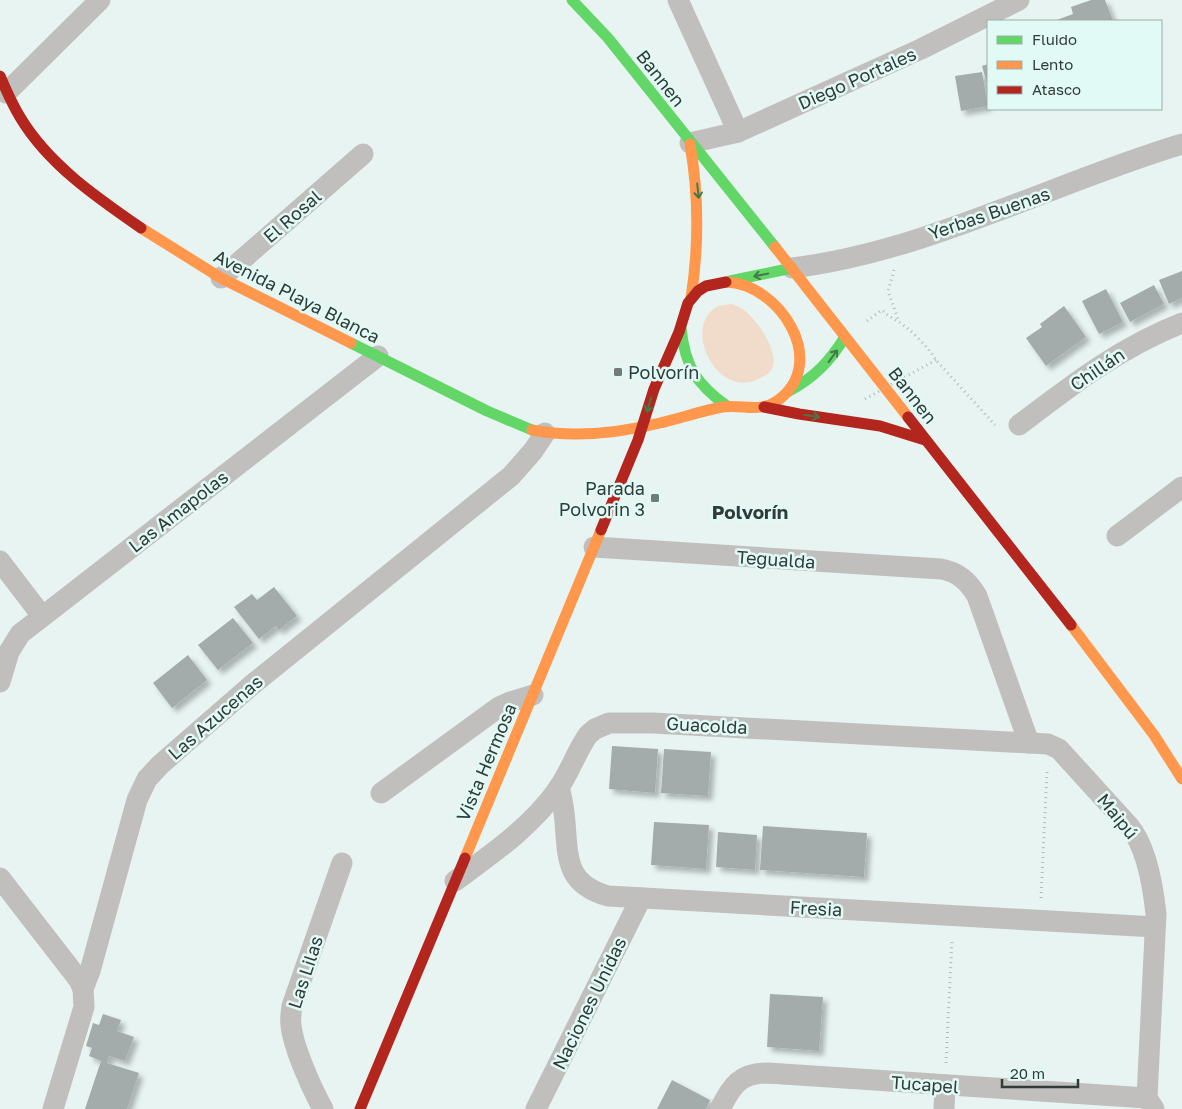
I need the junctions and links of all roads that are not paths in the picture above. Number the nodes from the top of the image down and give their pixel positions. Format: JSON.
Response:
{"nodes":[{"id":1,"x":100,"y":0,"type":"edge"},
{"id":2,"x":572,"y":0,"type":"edge"},
{"id":3,"x":586,"y":0,"type":"edge"},
{"id":4,"x":678,"y":0,"type":"edge"},
{"id":5,"x":1019,"y":0,"type":"edge"},
{"id":6,"x":608,"y":38,"type":"junction"},
{"id":7,"x":3,"y":84,"type":"edge"},
{"id":8,"x":738,"y":132,"type":"junction"},
{"id":9,"x":690,"y":143,"type":"junction"},
{"id":10,"x":1182,"y":144,"type":"edge"},
{"id":11,"x":363,"y":154,"type":"dead end"},
{"id":12,"x":792,"y":268,"type":"junction"},
{"id":13,"x":221,"y":278,"type":"junction"},
{"id":14,"x":729,"y":281,"type":"junction"},
{"id":15,"x":691,"y":298,"type":"junction"},
{"id":16,"x":1182,"y":323,"type":"edge"},
{"id":17,"x":681,"y":328,"type":"junction"},
{"id":18,"x":845,"y":337,"type":"junction"},
{"id":19,"x":378,"y":356,"type":"junction"},
{"id":20,"x":789,"y":391,"type":"junction"},
{"id":21,"x":727,"y":406,"type":"junction"},
{"id":22,"x":764,"y":407,"type":"junction"},
{"id":23,"x":1019,"y":425,"type":"road end"},
{"id":24,"x":642,"y":427,"type":"junction"},
{"id":25,"x":545,"y":433,"type":"junction"},
{"id":26,"x":925,"y":440,"type":"junction"},
{"id":27,"x":1182,"y":487,"type":"edge"},
{"id":28,"x":1116,"y":536,"type":"dead end"},
{"id":29,"x":594,"y":547,"type":"junction"},
{"id":30,"x":0,"y":561,"type":"edge"},
{"id":31,"x":42,"y":616,"type":"junction"},
{"id":32,"x":0,"y":682,"type":"edge"},
{"id":33,"x":533,"y":695,"type":"junction"},
{"id":34,"x":1039,"y":743,"type":"junction"},
{"id":35,"x":1182,"y":779,"type":"edge"},
{"id":36,"x":559,"y":787,"type":"junction"},
{"id":37,"x":382,"y":793,"type":"dead end"},
{"id":38,"x":342,"y":863,"type":"dead end"},
{"id":39,"x":0,"y":878,"type":"edge"},
{"id":40,"x":456,"y":881,"type":"junction"},
{"id":41,"x":641,"y":898,"type":"junction"},
{"id":42,"x":1155,"y":927,"type":"junction"},
{"id":43,"x":83,"y":989,"type":"junction"},
{"id":44,"x":945,"y":1085,"type":"junction"},
{"id":45,"x":1150,"y":1104,"type":"edge"},
{"id":46,"x":53,"y":1109,"type":"edge"},
{"id":47,"x":322,"y":1109,"type":"edge"},
{"id":48,"x":360,"y":1109,"type":"edge"},
{"id":49,"x":536,"y":1109,"type":"edge"},
{"id":50,"x":720,"y":1109,"type":"edge"},
{"id":51,"x":944,"y":1109,"type":"edge"}],
"edges":[{"from":1,"to":7,"type":"street"},
{"from":2,"to":6,"type":"main road"},
{"from":3,"to":6,"type":"main road"},
{"from":4,"to":8,"type":"street"},
{"from":5,"to":8,"type":"street","name":"Diego Portales"},
{"from":6,"to":9,"type":"main road","name":"Bannen"},
{"from":7,"to":13,"type":"main road","name":"Avenida Playa Blanca"},
{"from":8,"to":9,"type":"street","name":"Diego Portales"},
{"from":9,"to":12,"type":"main road","name":"Bannen"},
{"from":9,"to":15,"type":"main road","name":"Vista Hermosa","one_way":true},
{"from":10,"to":12,"type":"street","name":"Yerbas Buenas"},
{"from":11,"to":13,"type":"street","name":"El Rosal"},
{"from":12,"to":14,"type":"main road","one_way":true},
{"from":12,"to":18,"type":"main road","name":"Bannen"},
{"from":13,"to":19,"type":"main road","name":"Avenida Playa Blanca"},
{"from":14,"to":15,"type":"main road"},
{"from":14,"to":20,"type":"main road"},
{"from":15,"to":17,"type":"main road","name":"Vista Hermosa"},
{"from":16,"to":23,"type":"street","name":"Chillán"},
{"from":17,"to":21,"type":"main road","name":"Vista Hermosa"},
{"from":17,"to":24,"type":"main road","name":"Vista Hermosa","one_way":true},
{"from":20,"to":18,"type":"main road","one_way":true},
{"from":18,"to":26,"type":"main road","name":"Bannen"},
{"from":19,"to":25,"type":"main road","name":"Avenida Playa Blanca"},
{"from":19,"to":31,"type":"street","name":"Las Amapolas"},
{"from":20,"to":22,"type":"main road"},
{"from":21,"to":22,"type":"main road"},
{"from":21,"to":24,"type":"main road"},
{"from":22,"to":26,"type":"main road","one_way":true},
{"from":24,"to":25,"type":"main road","name":"Avenida Playa Blanca"},
{"from":24,"to":29,"type":"main road","name":"Vista Hermosa"},
{"from":25,"to":43,"type":"street","name":"Las Azucenas"},
{"from":26,"to":35,"type":"main road","name":"Bannen"},
{"from":27,"to":28,"type":"street"},
{"from":29,"to":33,"type":"main road","name":"Vista Hermosa"},
{"from":29,"to":34,"type":"street","name":"Tegualda"},
{"from":30,"to":31,"type":"street"},
{"from":31,"to":32,"type":"street","name":"Las Amapolas"},
{"from":33,"to":37,"type":"street"},
{"from":33,"to":40,"type":"main road","name":"Vista Hermosa"},
{"from":34,"to":36,"type":"street","name":"Guacolda"},
{"from":34,"to":42,"type":"street","name":"Maipú"},
{"from":36,"to":40,"type":"street","name":"Guacolda"},
{"from":36,"to":41,"type":"street","name":"Fresia"},
{"from":38,"to":47,"type":"street","name":"Las Lilas"},
{"from":39,"to":43,"type":"street"},
{"from":40,"to":48,"type":"main road","name":"Vista Hermosa"},
{"from":41,"to":42,"type":"street","name":"Fresia"},
{"from":41,"to":49,"type":"street","name":"Naciones Unidas"},
{"from":42,"to":45,"type":"street","name":"Maipú"},
{"from":43,"to":46,"type":"street","name":"Las Azucenas"},
{"from":44,"to":45,"type":"street","name":"Tucapel"},
{"from":44,"to":50,"type":"street","name":"Tucapel"},
{"from":44,"to":51,"type":"street"}]}
